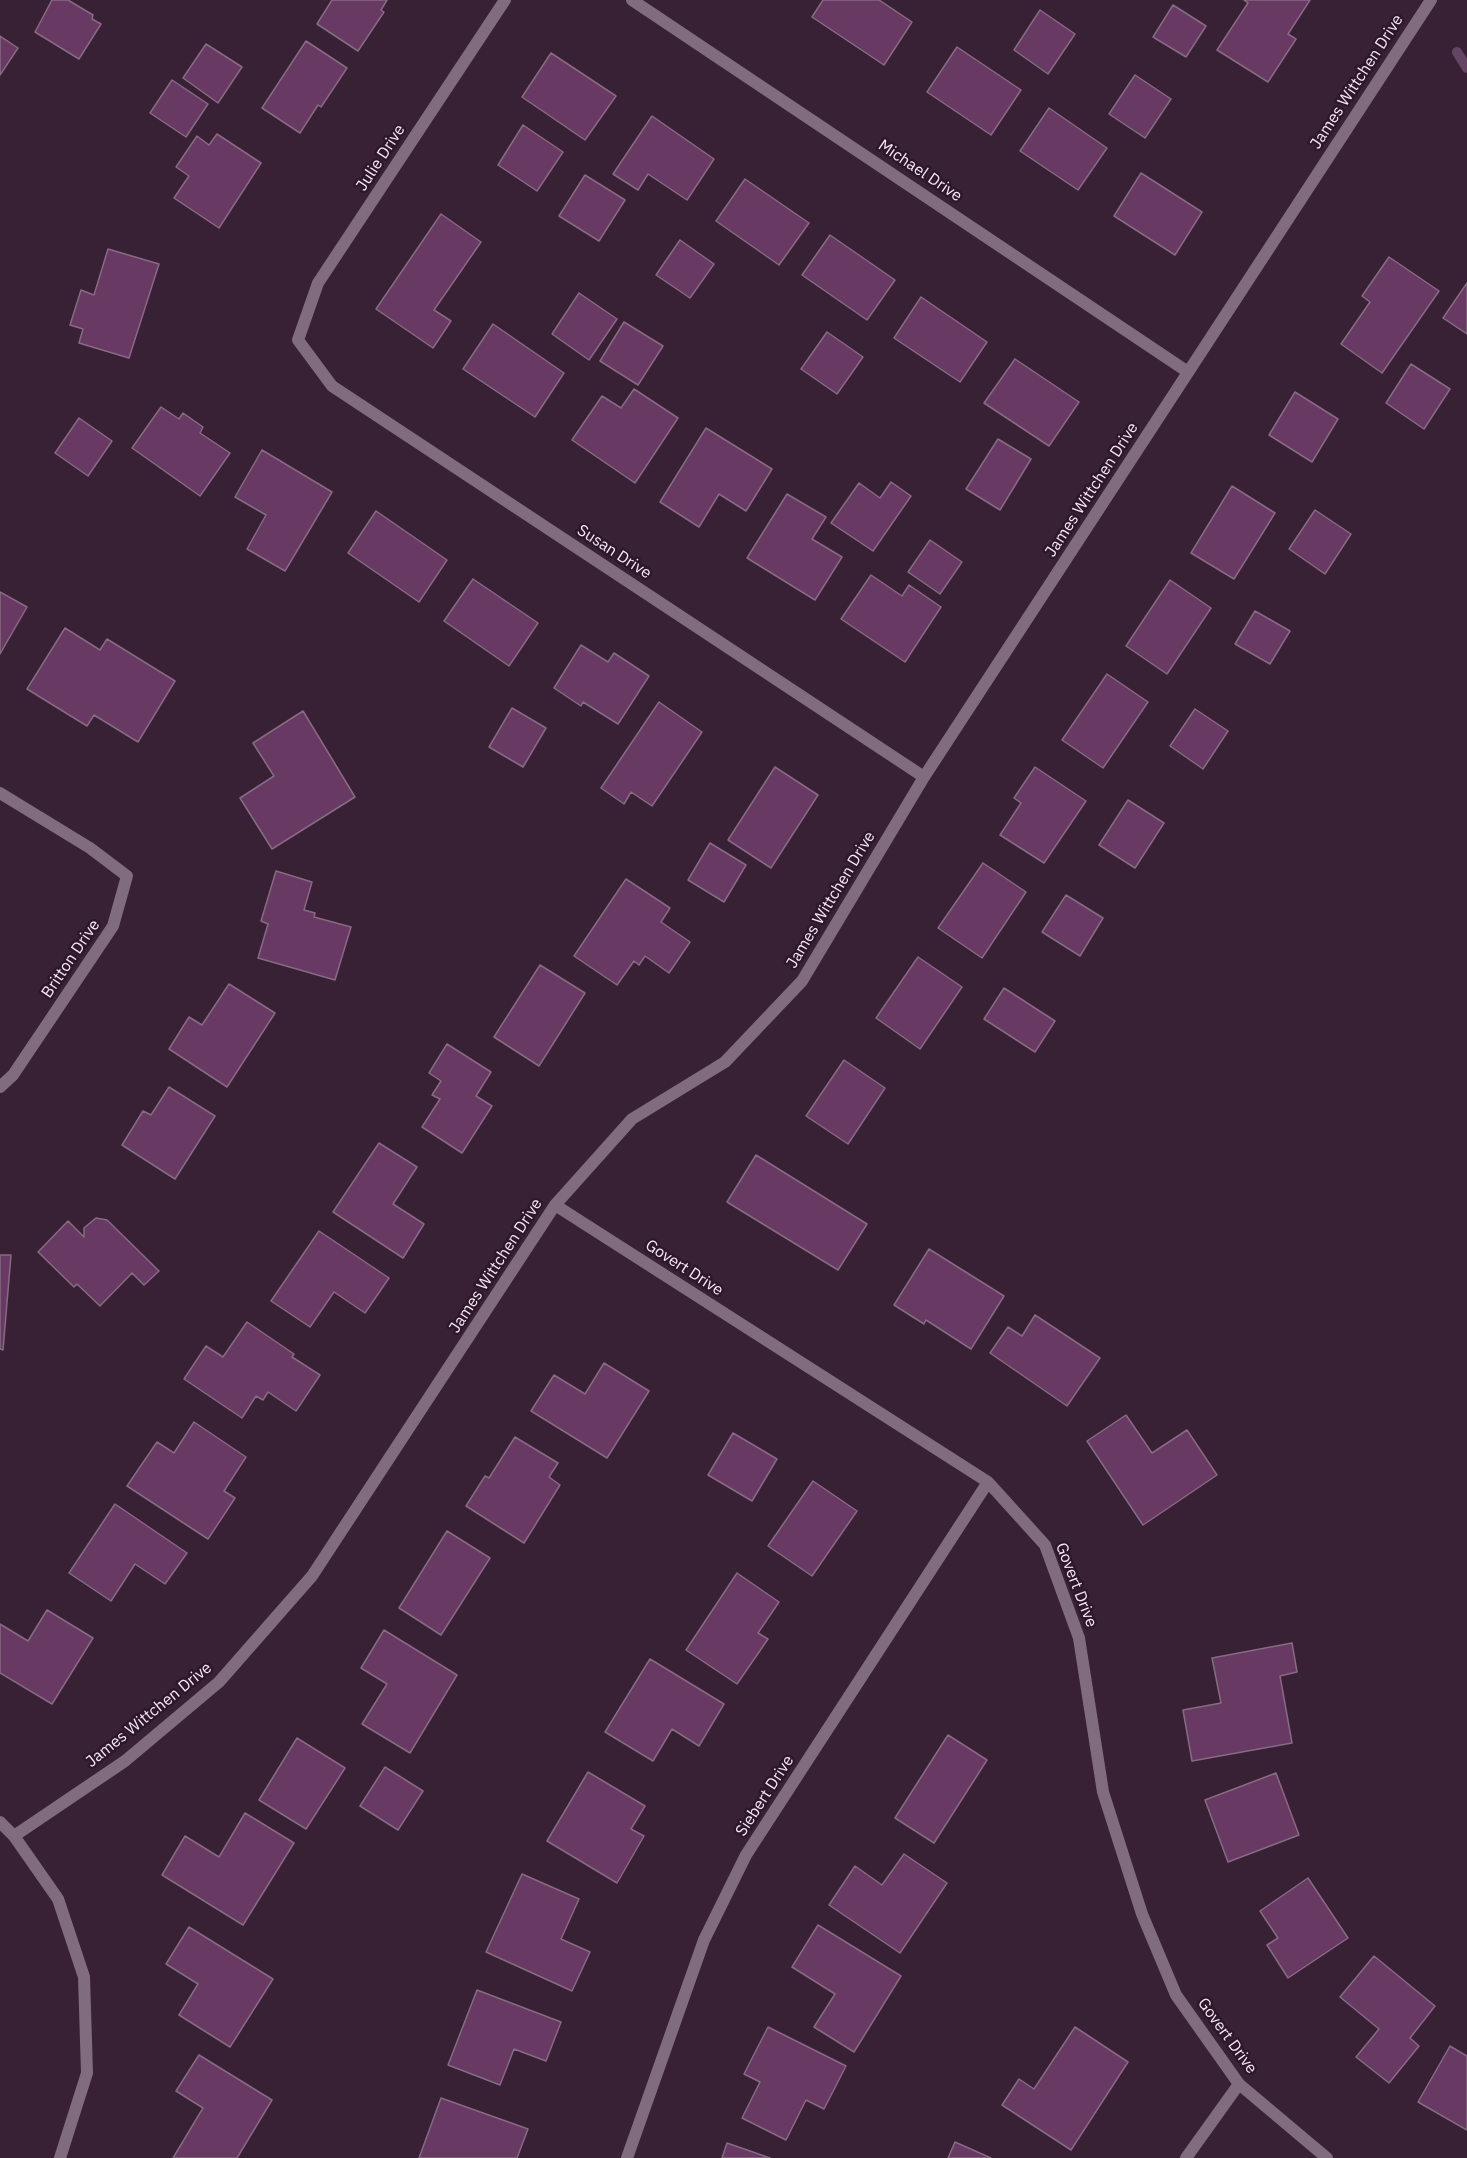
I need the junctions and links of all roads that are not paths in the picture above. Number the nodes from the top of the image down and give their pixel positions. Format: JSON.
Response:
{"nodes":[{"id":1,"x":505,"y":0,"type":"edge"},
{"id":2,"x":632,"y":0,"type":"edge"},
{"id":3,"x":1431,"y":0,"type":"edge"},
{"id":4,"x":298,"y":340,"type":"joint"},
{"id":5,"x":1188,"y":372,"type":"junction"},
{"id":6,"x":924,"y":777,"type":"junction"},
{"id":7,"x":0,"y":793,"type":"edge"},
{"id":8,"x":0,"y":1087,"type":"edge"},
{"id":9,"x":555,"y":1205,"type":"junction"},
{"id":10,"x":988,"y":1482,"type":"junction"},
{"id":11,"x":0,"y":1822,"type":"edge"},
{"id":12,"x":14,"y":1836,"type":"junction"},
{"id":13,"x":1239,"y":2084,"type":"junction"},
{"id":14,"x":60,"y":2158,"type":"edge"},
{"id":15,"x":627,"y":2158,"type":"edge"},
{"id":16,"x":1186,"y":2158,"type":"edge"},
{"id":17,"x":1327,"y":2158,"type":"edge"}],
"edges":[{"from":1,"to":4,"type":"street","name":"Julie Drive"},
{"from":2,"to":5,"type":"street","name":"Michael Drive"},
{"from":3,"to":5,"type":"street","name":"James Wittchen Drive"},
{"from":4,"to":6,"type":"street","name":"Susan Drive"},
{"from":5,"to":6,"type":"street","name":"James Wittchen Drive"},
{"from":6,"to":9,"type":"street","name":"James Wittchen Drive"},
{"from":7,"to":8,"type":"street","name":"Britton Drive"},
{"from":9,"to":10,"type":"street","name":"Govert Drive"},
{"from":9,"to":12,"type":"street","name":"James Wittchen Drive"},
{"from":10,"to":13,"type":"street","name":"Govert Drive"},
{"from":10,"to":15,"type":"street","name":"Siebert Drive"},
{"from":11,"to":12,"type":"street"},
{"from":12,"to":14,"type":"street"},
{"from":13,"to":16,"type":"street"},
{"from":13,"to":17,"type":"street","name":"Govert Drive"}]}
